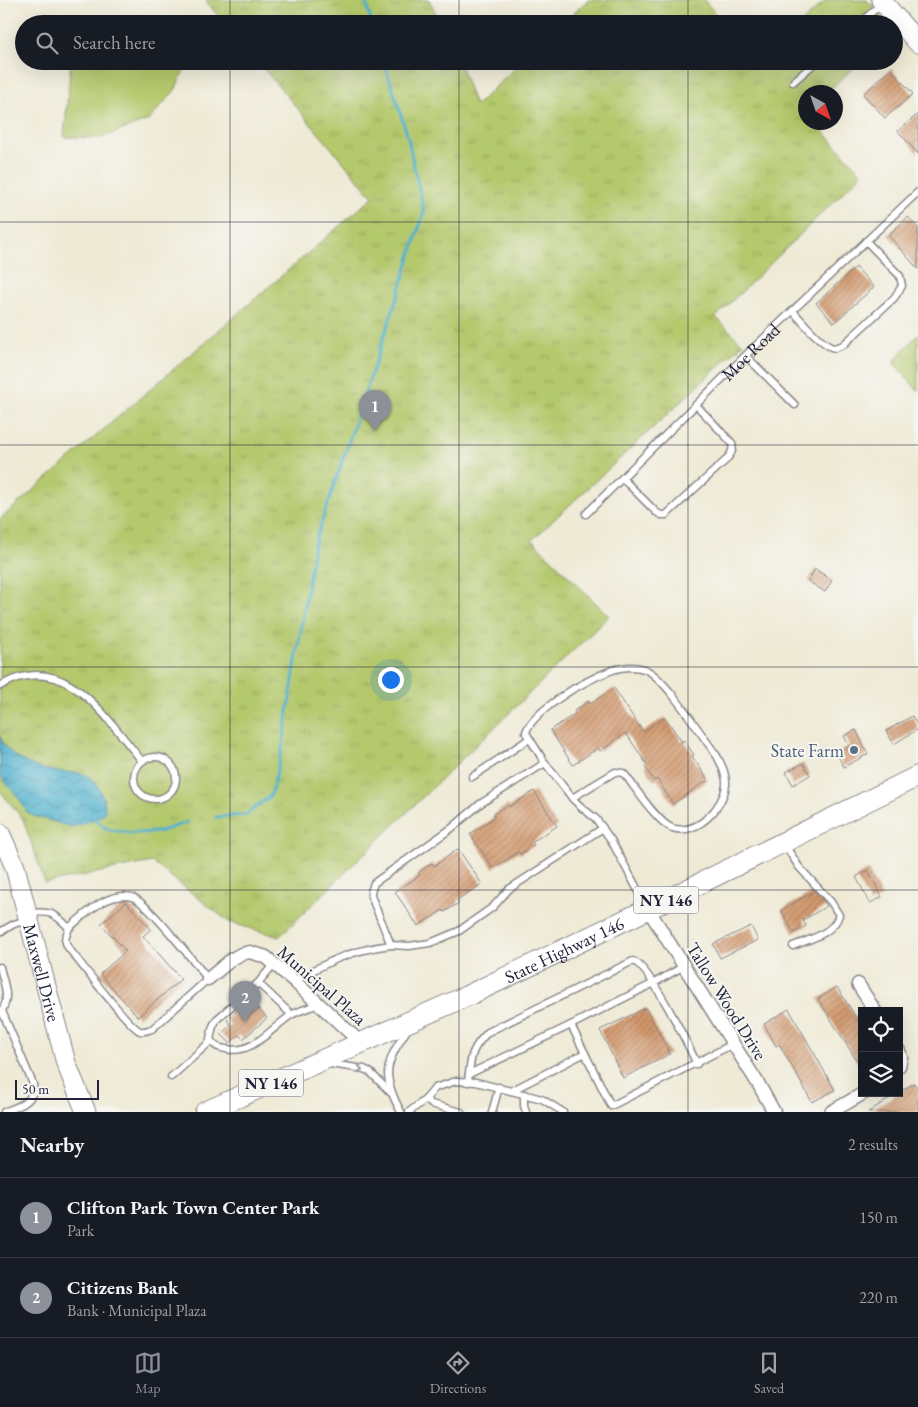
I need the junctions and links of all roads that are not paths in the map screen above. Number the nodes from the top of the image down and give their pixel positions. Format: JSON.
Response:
{"nodes":[{"id":1,"x":883,"y":1,"type":"edge"},
{"id":2,"x":868,"y":15,"type":"edge"},
{"id":3,"x":895,"y":15,"type":"edge"},
{"id":4,"x":903,"y":25,"type":"edge"},
{"id":5,"x":918,"y":43,"type":"edge"},
{"id":6,"x":807,"y":70,"type":"edge"},
{"id":7,"x":793,"y":82,"type":"dead end"},
{"id":8,"x":918,"y":192,"type":"edge"},
{"id":9,"x":866,"y":241,"type":"junction"},
{"id":10,"x":793,"y":311,"type":"junction"},
{"id":11,"x":746,"y":356,"type":"junction"},
{"id":12,"x":696,"y":405,"type":"junction"},
{"id":13,"x":795,"y":405,"type":"dead end"},
{"id":14,"x":622,"y":478,"type":"junction"},
{"id":15,"x":586,"y":514,"type":"dead end"},
{"id":16,"x":0,"y":686,"type":"edge"},
{"id":17,"x":529,"y":739,"type":"junction"},
{"id":18,"x":142,"y":761,"type":"junction"},
{"id":19,"x":545,"y":763,"type":"junction"},
{"id":20,"x":918,"y":776,"type":"edge"},
{"id":21,"x":472,"y":778,"type":"dead end"},
{"id":22,"x":572,"y":798,"type":"junction"},
{"id":23,"x":603,"y":828,"type":"junction"},
{"id":24,"x":0,"y":833,"type":"edge"},
{"id":25,"x":784,"y":842,"type":"junction"},
{"id":26,"x":648,"y":909,"type":"junction"},
{"id":27,"x":28,"y":916,"type":"junction"},
{"id":28,"x":69,"y":928,"type":"junction"},
{"id":29,"x":0,"y":932,"type":"edge"},
{"id":30,"x":392,"y":945,"type":"junction"},
{"id":31,"x":793,"y":946,"type":"dead end"},
{"id":32,"x":274,"y":964,"type":"junction"},
{"id":33,"x":684,"y":966,"type":"junction"},
{"id":34,"x":0,"y":967,"type":"edge"},
{"id":35,"x":208,"y":979,"type":"junction"},
{"id":36,"x":294,"y":981,"type":"junction"},
{"id":37,"x":258,"y":983,"type":"junction"},
{"id":38,"x":654,"y":983,"type":"junction"},
{"id":39,"x":858,"y":984,"type":"dead end"},
{"id":40,"x":318,"y":1004,"type":"junction"},
{"id":41,"x":872,"y":1007,"type":"edge"},
{"id":42,"x":1,"y":1012,"type":"edge"},
{"id":43,"x":292,"y":1014,"type":"junction"},
{"id":44,"x":413,"y":1020,"type":"junction"},
{"id":45,"x":571,"y":1025,"type":"junction"},
{"id":46,"x":211,"y":1041,"type":"junction"},
{"id":47,"x":361,"y":1043,"type":"junction"},
{"id":48,"x":734,"y":1044,"type":"junction"},
{"id":49,"x":585,"y":1053,"type":"junction"},
{"id":50,"x":319,"y":1062,"type":"junction"},
{"id":51,"x":697,"y":1064,"type":"junction"},
{"id":52,"x":171,"y":1077,"type":"dead end"},
{"id":53,"x":468,"y":1078,"type":"junction"},
{"id":54,"x":499,"y":1087,"type":"junction"},
{"id":55,"x":511,"y":1091,"type":"junction"},
{"id":56,"x":391,"y":1093,"type":"junction"},
{"id":57,"x":524,"y":1094,"type":"junction"},
{"id":58,"x":858,"y":1096,"type":"edge"},
{"id":59,"x":426,"y":1099,"type":"junction"},
{"id":60,"x":613,"y":1109,"type":"edge"},
{"id":61,"x":4,"y":1112,"type":"edge"},
{"id":62,"x":86,"y":1112,"type":"edge"},
{"id":63,"x":205,"y":1112,"type":"edge"},
{"id":64,"x":401,"y":1112,"type":"edge"},
{"id":65,"x":409,"y":1112,"type":"edge"},
{"id":66,"x":461,"y":1112,"type":"edge"},
{"id":67,"x":492,"y":1112,"type":"edge"},
{"id":68,"x":526,"y":1112,"type":"edge"},
{"id":69,"x":564,"y":1112,"type":"edge"},
{"id":70,"x":774,"y":1112,"type":"edge"},
{"id":71,"x":831,"y":1112,"type":"edge"}],
"edges":[{"from":1,"to":2,"type":"lane"},
{"from":1,"to":3,"type":"street"},
{"from":4,"to":5,"type":"street"},
{"from":6,"to":7,"type":"lane"},
{"from":8,"to":9,"type":"lane","name":"Moe Road"},
{"from":9,"to":10,"type":"lane","name":"Moe Road"},
{"from":9,"to":10,"type":"lane"},
{"from":10,"to":11,"type":"lane","name":"Moe Road"},
{"from":11,"to":12,"type":"lane","name":"Moe Road"},
{"from":11,"to":13,"type":"lane"},
{"from":12,"to":14,"type":"lane","name":"Moe Road"},
{"from":12,"to":14,"type":"lane"},
{"from":14,"to":15,"type":"lane","name":"Moe Road"},
{"from":16,"to":18,"type":"lane"},
{"from":17,"to":19,"type":"lane"},
{"from":17,"to":21,"type":"lane"},
{"from":17,"to":22,"type":"lane"},
{"from":18,"to":18,"type":"lane"},
{"from":19,"to":22,"type":"lane"},
{"from":19,"to":30,"type":"lane"},
{"from":20,"to":25,"type":"main road","name":"State Highway 146","number":"NY 146"},
{"from":22,"to":23,"type":"lane"},
{"from":23,"to":26,"type":"lane"},
{"from":23,"to":30,"type":"lane"},
{"from":24,"to":27,"type":"street","name":"Maxwell Drive"},
{"from":25,"to":26,"type":"main road","name":"State Highway 146","number":"NY 146"},
{"from":25,"to":31,"type":"lane"},
{"from":26,"to":33,"type":"street","name":"Tallow Wood Drive"},
{"from":26,"to":44,"type":"main road","name":"State Highway 146","number":"NY 146"},
{"from":27,"to":28,"type":"lane"},
{"from":27,"to":29,"type":"lane"},
{"from":27,"to":62,"type":"street","name":"Maxwell Drive"},
{"from":28,"to":35,"type":"lane"},
{"from":28,"to":35,"type":"lane"},
{"from":30,"to":36,"type":"lane"},
{"from":32,"to":35,"type":"street","name":"Municipal Plaza"},
{"from":32,"to":36,"type":"street","name":"Municipal Plaza"},
{"from":32,"to":37,"type":"lane"},
{"from":33,"to":38,"type":"lane"},
{"from":33,"to":48,"type":"street","name":"Tallow Wood Drive"},
{"from":34,"to":42,"type":"lane"},
{"from":36,"to":40,"type":"street","name":"Municipal Plaza"},
{"from":37,"to":43,"type":"lane"},
{"from":37,"to":46,"type":"lane"},
{"from":38,"to":45,"type":"lane"},
{"from":38,"to":51,"type":"lane"},
{"from":38,"to":53,"type":"lane"},
{"from":39,"to":41,"type":"street"},
{"from":40,"to":43,"type":"lane"},
{"from":40,"to":47,"type":"street","name":"Municipal Plaza"},
{"from":42,"to":61,"type":"lane"},
{"from":43,"to":46,"type":"lane"},
{"from":44,"to":47,"type":"main road","name":"State Highway 146","number":"NY 146"},
{"from":44,"to":56,"type":"lane"},
{"from":45,"to":49,"type":"lane"},
{"from":45,"to":53,"type":"lane"},
{"from":46,"to":52,"type":"lane"},
{"from":47,"to":50,"type":"main road","name":"State Highway 146","number":"NY 146"},
{"from":48,"to":51,"type":"lane"},
{"from":48,"to":70,"type":"street","name":"Tallow Wood Drive"},
{"from":49,"to":55,"type":"lane"},
{"from":49,"to":60,"type":"lane"},
{"from":50,"to":56,"type":"lane","one_way":true},
{"from":50,"to":63,"type":"main road","name":"State Highway 146","number":"NY 146"},
{"from":51,"to":60,"type":"lane"},
{"from":53,"to":54,"type":"lane"},
{"from":53,"to":59,"type":"lane"},
{"from":54,"to":55,"type":"lane"},
{"from":54,"to":67,"type":"lane"},
{"from":55,"to":57,"type":"lane"},
{"from":56,"to":64,"type":"lane"},
{"from":57,"to":68,"type":"lane"},
{"from":57,"to":69,"type":"lane"},
{"from":58,"to":71,"type":"street"},
{"from":59,"to":65,"type":"lane"},
{"from":59,"to":66,"type":"lane"}]}
